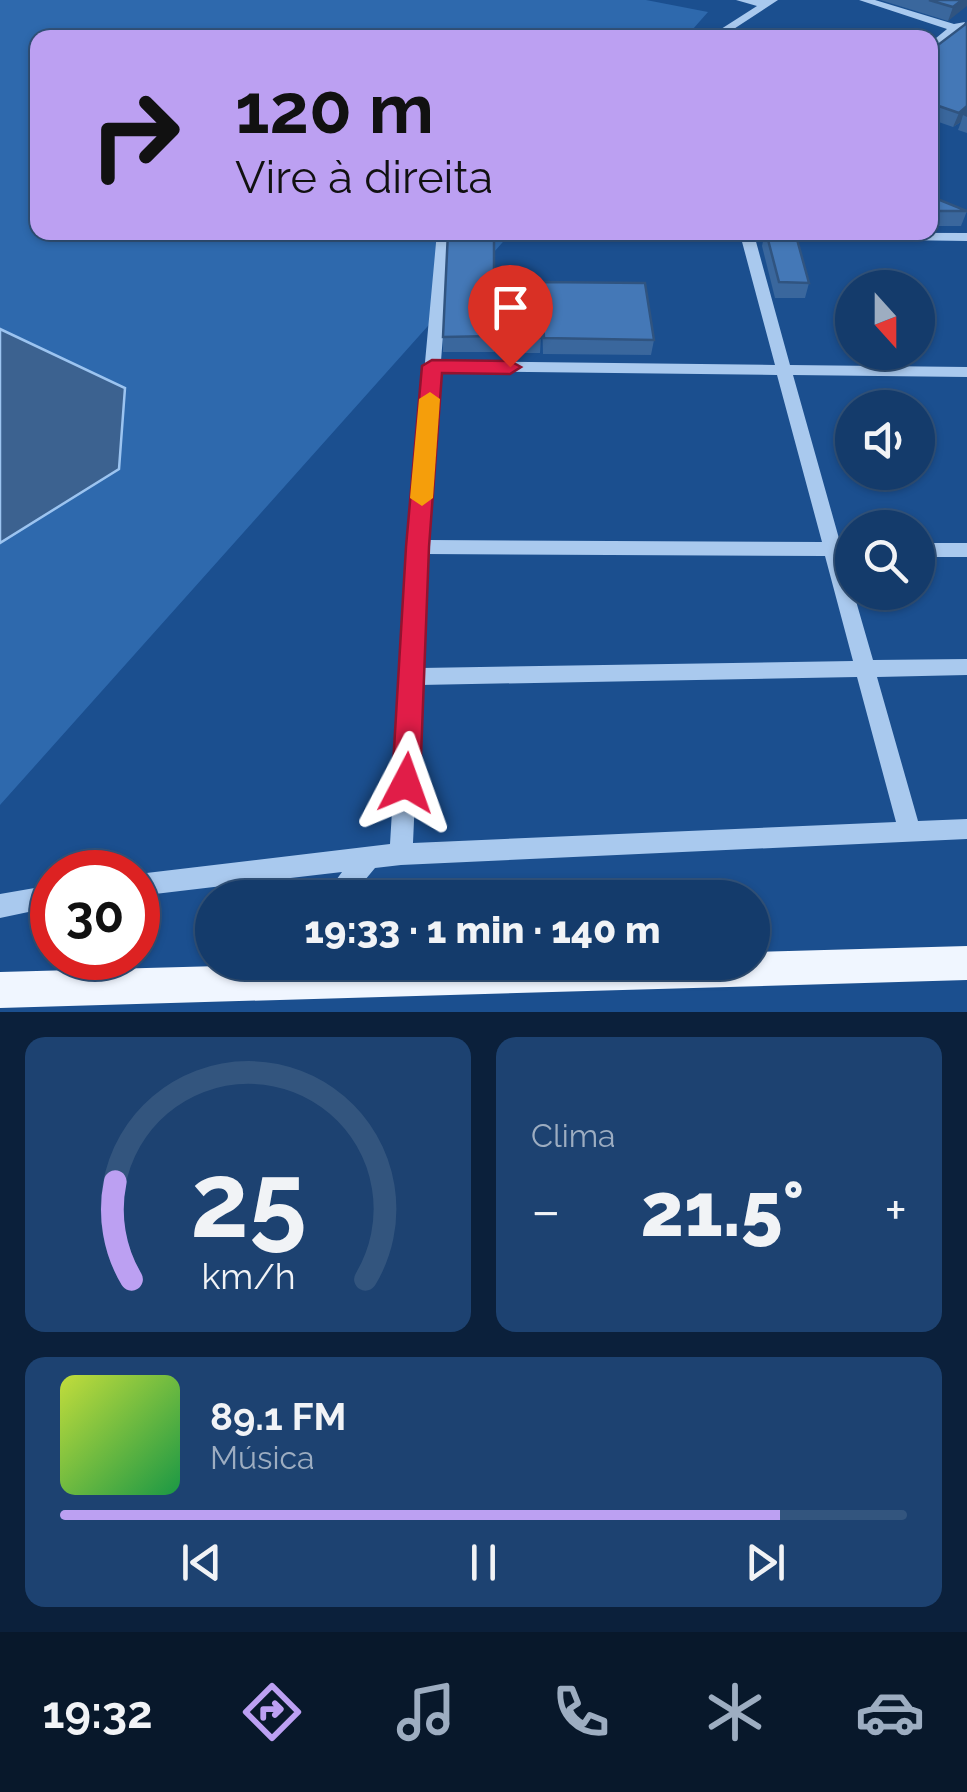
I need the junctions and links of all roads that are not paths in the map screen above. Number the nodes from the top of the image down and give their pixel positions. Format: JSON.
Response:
{"nodes":[{"id":1,"x":742,"y":0,"type":"edge"},
{"id":2,"x":864,"y":0,"type":"edge"},
{"id":3,"x":770,"y":2,"type":"edge"},
{"id":4,"x":967,"y":20,"type":"edge"},
{"id":5,"x":725,"y":30,"type":"edge"},
{"id":6,"x":961,"y":30,"type":"edge"},
{"id":7,"x":938,"y":43,"type":"edge"},
{"id":8,"x":938,"y":236,"type":"edge"},
{"id":9,"x":967,"y":236,"type":"edge"},
{"id":10,"x":443,"y":240,"type":"edge"},
{"id":11,"x":748,"y":240,"type":"edge"},
{"id":12,"x":432,"y":366,"type":"junction"},
{"id":13,"x":784,"y":370,"type":"junction"},
{"id":14,"x":967,"y":372,"type":"edge"},
{"id":15,"x":418,"y":547,"type":"junction"},
{"id":16,"x":832,"y":549,"type":"junction"},
{"id":17,"x":935,"y":550,"type":"edge"},
{"id":18,"x":967,"y":550,"type":"edge"},
{"id":19,"x":967,"y":667,"type":"edge"},
{"id":20,"x":865,"y":669,"type":"junction"},
{"id":21,"x":413,"y":676,"type":"junction"},
{"id":22,"x":967,"y":829,"type":"edge"},
{"id":23,"x":909,"y":830,"type":"junction"},
{"id":24,"x":401,"y":854,"type":"junction"},
{"id":25,"x":369,"y":858,"type":"junction"},
{"id":26,"x":350,"y":880,"type":"edge"},
{"id":27,"x":160,"y":882,"type":"edge"},
{"id":28,"x":30,"y":900,"type":"edge"},
{"id":29,"x":0,"y":906,"type":"edge"},
{"id":30,"x":967,"y":962,"type":"edge"},
{"id":31,"x":770,"y":965,"type":"edge"},
{"id":32,"x":195,"y":978,"type":"edge"},
{"id":33,"x":0,"y":990,"type":"edge"}],
"edges":[{"from":1,"to":3,"type":"street"},
{"from":2,"to":6,"type":"street"},
{"from":3,"to":5,"type":"street"},
{"from":4,"to":6,"type":"street"},
{"from":6,"to":7,"type":"street"},
{"from":8,"to":9,"type":"street"},
{"from":10,"to":12,"type":"street"},
{"from":11,"to":13,"type":"street"},
{"from":12,"to":13,"type":"street"},
{"from":12,"to":15,"type":"street"},
{"from":13,"to":14,"type":"street"},
{"from":13,"to":16,"type":"street"},
{"from":15,"to":16,"type":"street"},
{"from":15,"to":21,"type":"street"},
{"from":16,"to":20,"type":"street"},
{"from":17,"to":18,"type":"street"},
{"from":19,"to":20,"type":"street"},
{"from":20,"to":21,"type":"street"},
{"from":20,"to":23,"type":"street"},
{"from":21,"to":24,"type":"street"},
{"from":22,"to":23,"type":"street"},
{"from":23,"to":24,"type":"street"},
{"from":24,"to":25,"type":"street"},
{"from":25,"to":26,"type":"street"},
{"from":25,"to":27,"type":"street"},
{"from":28,"to":29,"type":"street"},
{"from":30,"to":31,"type":"main road"},
{"from":32,"to":33,"type":"main road"}]}
